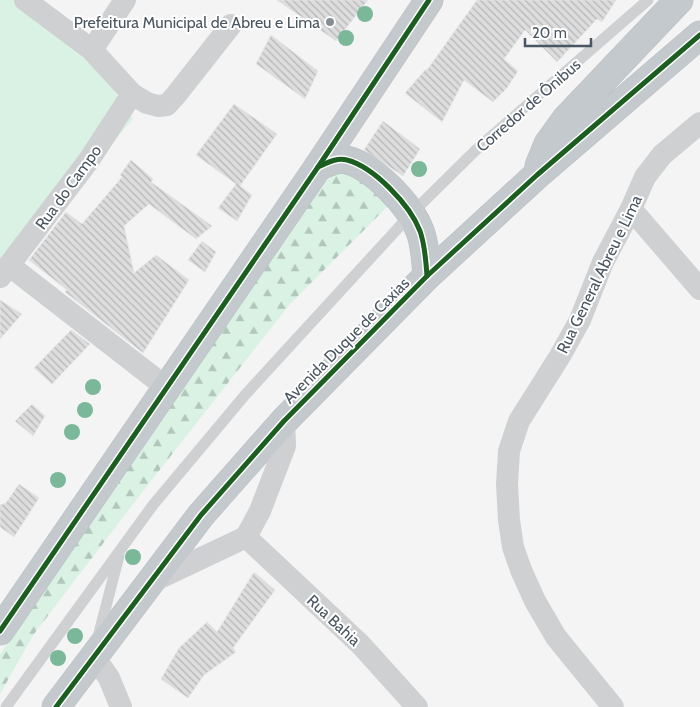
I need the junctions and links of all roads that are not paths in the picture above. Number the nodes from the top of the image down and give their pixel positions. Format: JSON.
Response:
{"nodes":[{"id":1,"x":26,"y":0,"type":"edge"},
{"id":2,"x":125,"y":0,"type":"edge"},
{"id":3,"x":429,"y":0,"type":"edge"},
{"id":4,"x":648,"y":0,"type":"edge"},
{"id":5,"x":679,"y":0,"type":"edge"},
{"id":6,"x":231,"y":25,"type":"dead end"},
{"id":7,"x":700,"y":35,"type":"edge"},
{"id":8,"x":92,"y":50,"type":"junction"},
{"id":9,"x":132,"y":94,"type":"junction"},
{"id":10,"x":700,"y":123,"type":"edge"},
{"id":11,"x":318,"y":166,"type":"junction"},
{"id":12,"x":537,"y":175,"type":"junction"},
{"id":13,"x":631,"y":209,"type":"junction"},
{"id":14,"x":411,"y":214,"type":"junction"},
{"id":15,"x":5,"y":272,"type":"edge"},
{"id":16,"x":427,"y":276,"type":"junction"},
{"id":17,"x":700,"y":289,"type":"edge"},
{"id":18,"x":168,"y":388,"type":"junction"},
{"id":19,"x":284,"y":421,"type":"junction"},
{"id":20,"x":246,"y":537,"type":"junction"},
{"id":21,"x":120,"y":550,"type":"junction"},
{"id":22,"x":150,"y":582,"type":"junction"},
{"id":23,"x":0,"y":631,"type":"edge"},
{"id":24,"x":94,"y":656,"type":"junction"},
{"id":25,"x":6,"y":707,"type":"edge"},
{"id":26,"x":56,"y":707,"type":"edge"},
{"id":27,"x":121,"y":707,"type":"edge"},
{"id":28,"x":417,"y":707,"type":"edge"},
{"id":29,"x":613,"y":707,"type":"edge"}],
"edges":[{"from":1,"to":8,"type":"street"},
{"from":2,"to":8,"type":"street"},
{"from":3,"to":11,"type":"highway"},
{"from":4,"to":14,"type":"lane","name":"Corredor de Ônibus"},
{"from":5,"to":12,"type":"highway"},
{"from":6,"to":9,"type":"street"},
{"from":7,"to":12,"type":"highway","name":"Avenida Duque de Caxias"},
{"from":8,"to":9,"type":"street"},
{"from":9,"to":15,"type":"street","name":"Rua do Campo"},
{"from":10,"to":13,"type":"street","name":"Rua General Abreu e Lima"},
{"from":11,"to":14,"type":"highway"},
{"from":11,"to":18,"type":"highway"},
{"from":12,"to":16,"type":"highway","name":"Avenida Duque de Caxias"},
{"from":13,"to":17,"type":"street"},
{"from":13,"to":29,"type":"street","name":"Rua General Abreu e Lima"},
{"from":14,"to":16,"type":"highway"},
{"from":14,"to":21,"type":"lane","name":"Corredor de Ônibus"},
{"from":15,"to":18,"type":"street"},
{"from":16,"to":19,"type":"highway","name":"Avenida Duque de Caxias"},
{"from":18,"to":23,"type":"highway"},
{"from":19,"to":20,"type":"street"},
{"from":19,"to":22,"type":"highway","name":"Avenida Duque de Caxias"},
{"from":20,"to":22,"type":"street"},
{"from":20,"to":28,"type":"street","name":"Rua Bahia"},
{"from":21,"to":24,"type":"lane"},
{"from":21,"to":25,"type":"lane","name":"Corredor de Ônibus"},
{"from":22,"to":24,"type":"highway","name":"Avenida Duque de Caxias"},
{"from":24,"to":26,"type":"highway","name":"Avenida Duque de Caxias"},
{"from":24,"to":27,"type":"street"}]}
